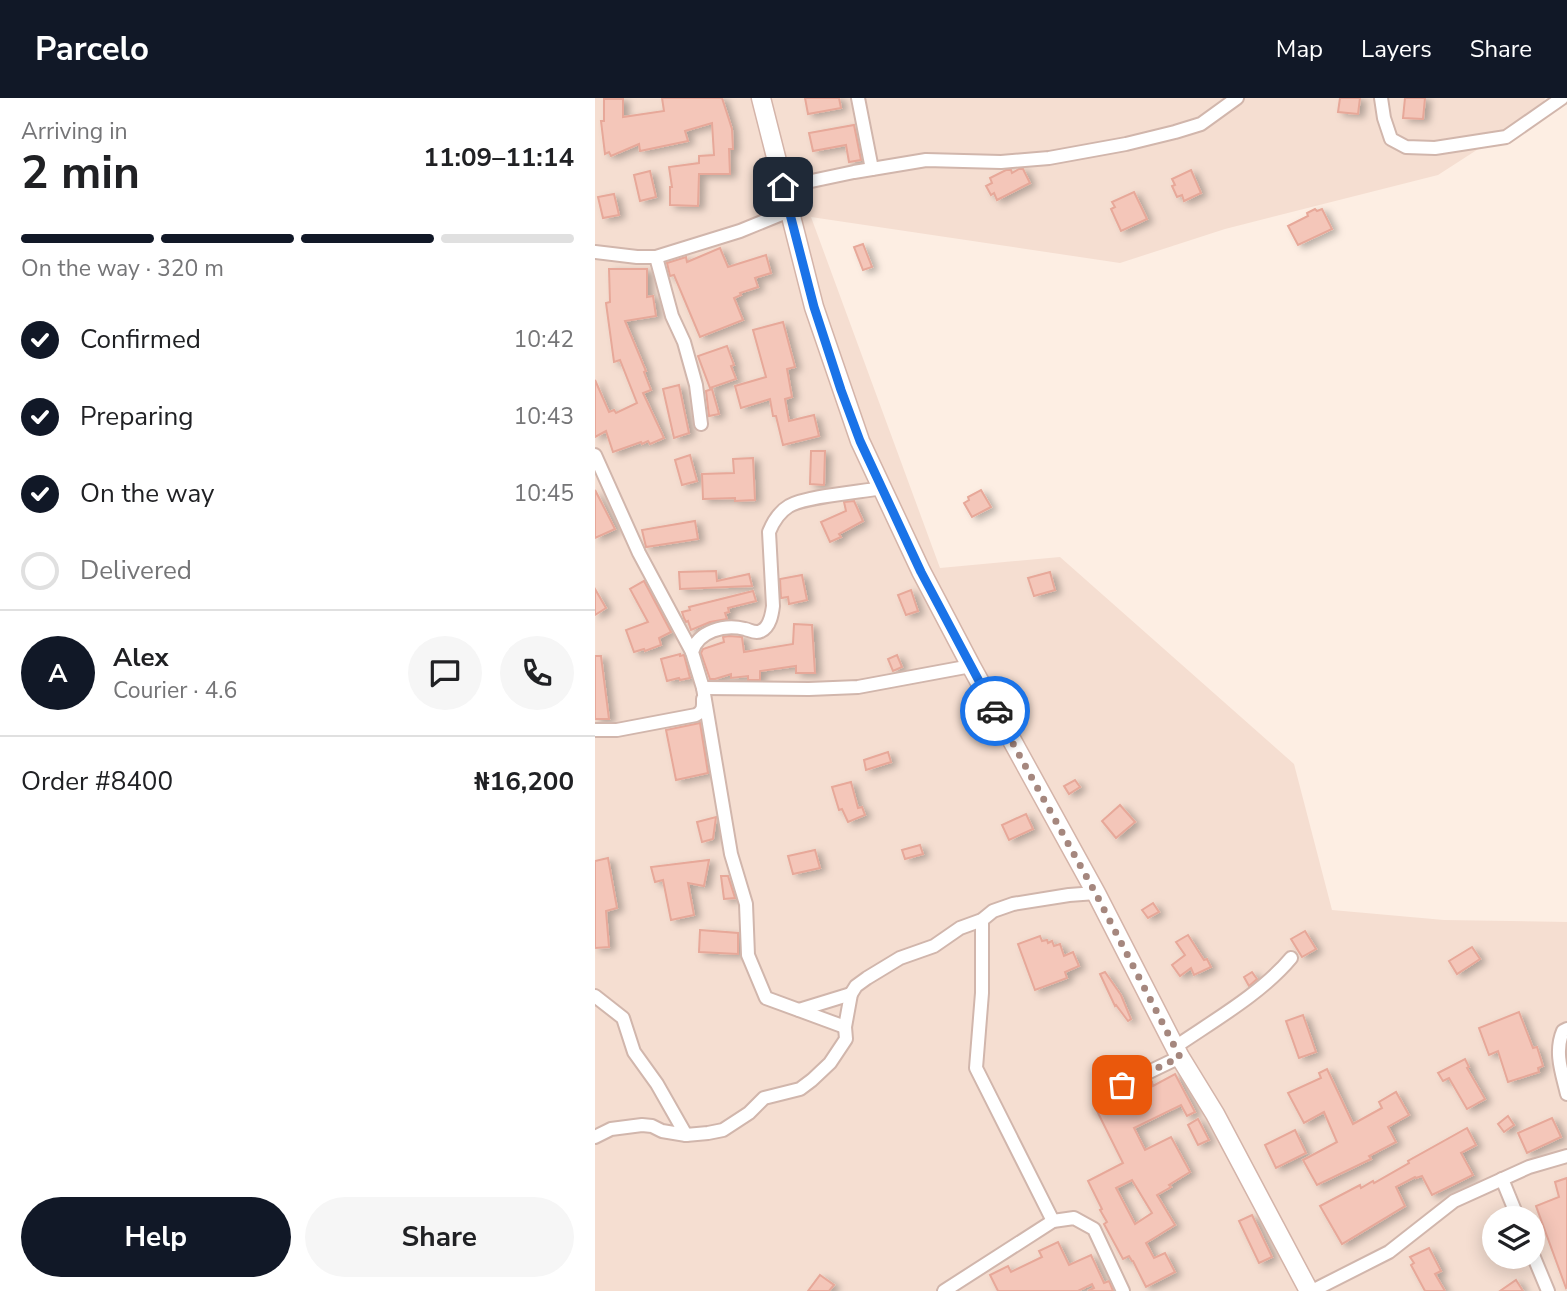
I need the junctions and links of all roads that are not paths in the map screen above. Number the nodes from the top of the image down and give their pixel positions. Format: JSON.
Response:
{"nodes":[{"id":1,"x":761,"y":98,"type":"edge"},
{"id":2,"x":858,"y":98,"type":"edge"},
{"id":3,"x":1237,"y":98,"type":"edge"},
{"id":4,"x":1381,"y":98,"type":"edge"},
{"id":5,"x":1562,"y":98,"type":"edge"},
{"id":6,"x":872,"y":169,"type":"junction"},
{"id":7,"x":783,"y":187,"type":"junction"},
{"id":8,"x":789,"y":211,"type":"junction"},
{"id":9,"x":595,"y":252,"type":"edge"},
{"id":10,"x":656,"y":257,"type":"junction"},
{"id":11,"x":701,"y":424,"type":"dead end"},
{"id":12,"x":595,"y":454,"type":"edge"},
{"id":13,"x":882,"y":488,"type":"junction"},
{"id":14,"x":692,"y":652,"type":"junction"},
{"id":15,"x":971,"y":666,"type":"junction"},
{"id":16,"x":703,"y":688,"type":"junction"},
{"id":17,"x":595,"y":730,"type":"edge"},
{"id":18,"x":1096,"y":894,"type":"junction"},
{"id":19,"x":982,"y":920,"type":"junction"},
{"id":20,"x":1291,"y":958,"type":"dead end"},
{"id":21,"x":851,"y":994,"type":"junction"},
{"id":22,"x":595,"y":996,"type":"edge"},
{"id":23,"x":799,"y":1011,"type":"junction"},
{"id":24,"x":845,"y":1027,"type":"junction"},
{"id":25,"x":1567,"y":1029,"type":"edge"},
{"id":26,"x":1177,"y":1052,"type":"junction"},
{"id":27,"x":1122,"y":1085,"type":"dead end"},
{"id":28,"x":1567,"y":1094,"type":"edge"},
{"id":29,"x":686,"y":1135,"type":"junction"},
{"id":30,"x":595,"y":1137,"type":"edge"},
{"id":31,"x":1567,"y":1156,"type":"edge"},
{"id":32,"x":1502,"y":1180,"type":"junction"},
{"id":33,"x":1513,"y":1206,"type":"edge"},
{"id":34,"x":1053,"y":1221,"type":"junction"},
{"id":35,"x":1539,"y":1269,"type":"edge"},
{"id":36,"x":944,"y":1291,"type":"edge"},
{"id":37,"x":1123,"y":1291,"type":"edge"},
{"id":38,"x":1311,"y":1291,"type":"edge"},
{"id":39,"x":1548,"y":1291,"type":"edge"}],
"edges":[{"from":1,"to":7,"type":"main road"},
{"from":2,"to":6,"type":"street"},
{"from":3,"to":6,"type":"street"},
{"from":4,"to":5,"type":"street"},
{"from":6,"to":7,"type":"street"},
{"from":7,"to":8,"type":"main road"},
{"from":8,"to":10,"type":"street"},
{"from":8,"to":13,"type":"main road"},
{"from":9,"to":10,"type":"street"},
{"from":10,"to":11,"type":"street"},
{"from":12,"to":14,"type":"street"},
{"from":13,"to":14,"type":"street"},
{"from":13,"to":15,"type":"main road"},
{"from":14,"to":16,"type":"street"},
{"from":15,"to":16,"type":"street"},
{"from":15,"to":18,"type":"main road"},
{"from":16,"to":17,"type":"street"},
{"from":16,"to":23,"type":"street"},
{"from":18,"to":19,"type":"street"},
{"from":18,"to":26,"type":"main road"},
{"from":19,"to":21,"type":"street"},
{"from":19,"to":34,"type":"street"},
{"from":20,"to":26,"type":"street"},
{"from":21,"to":23,"type":"street"},
{"from":21,"to":24,"type":"street"},
{"from":22,"to":29,"type":"street"},
{"from":23,"to":24,"type":"street"},
{"from":24,"to":29,"type":"street"},
{"from":25,"to":28,"type":"street"},
{"from":26,"to":27,"type":"street"},
{"from":26,"to":38,"type":"main road"},
{"from":29,"to":30,"type":"street"},
{"from":31,"to":32,"type":"street"},
{"from":32,"to":33,"type":"street"},
{"from":32,"to":38,"type":"street"},
{"from":34,"to":36,"type":"street"},
{"from":34,"to":37,"type":"street"},
{"from":35,"to":39,"type":"street"}]}
